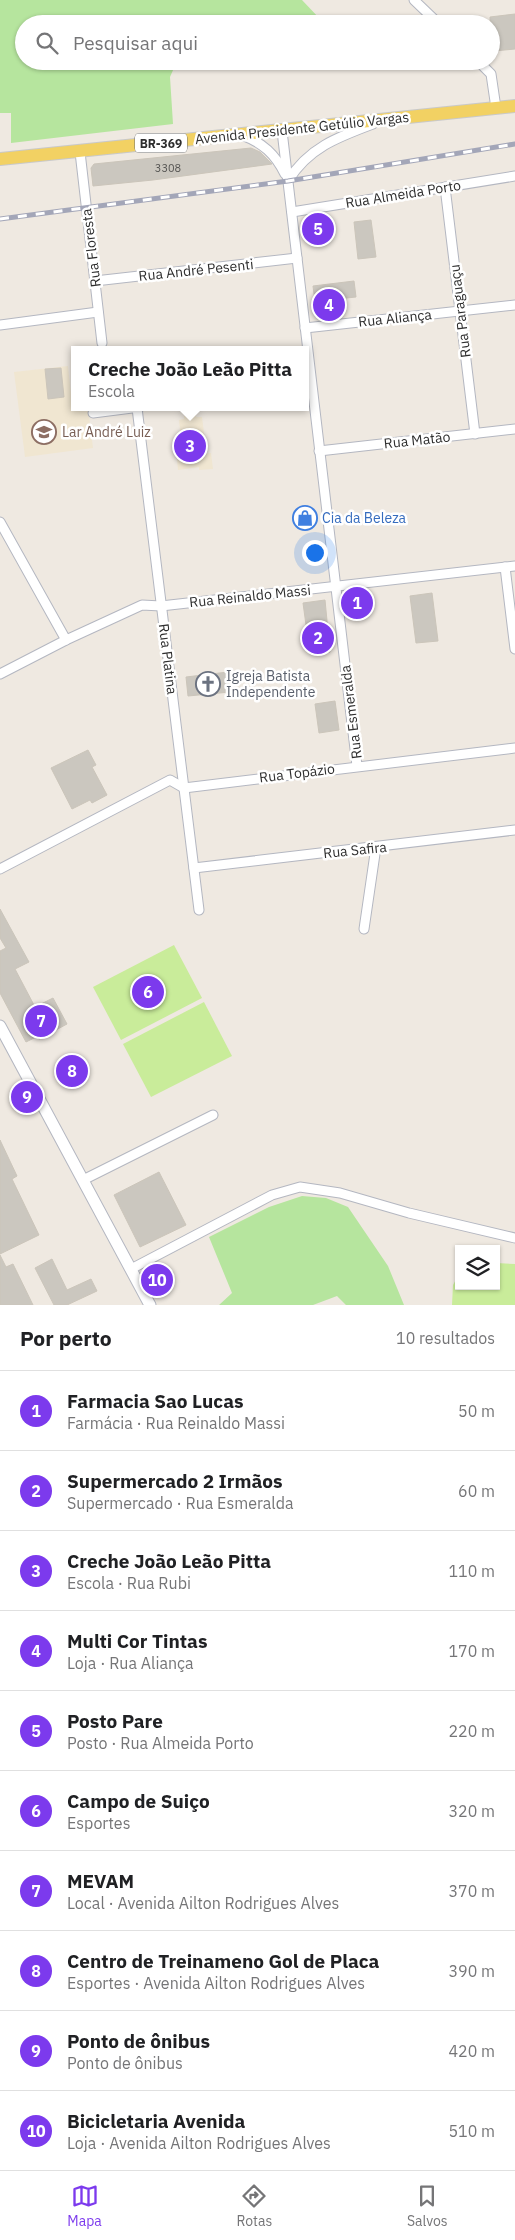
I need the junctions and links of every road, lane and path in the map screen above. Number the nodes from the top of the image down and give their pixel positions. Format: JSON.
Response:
{"nodes":[{"id":1,"x":414,"y":0,"type":"edge"},
{"id":2,"x":430,"y":15,"type":"edge"},
{"id":3,"x":487,"y":70,"type":"edge"},
{"id":4,"x":515,"y":106,"type":"edge"},
{"id":5,"x":496,"y":108,"type":"junction"},
{"id":6,"x":385,"y":120,"type":"junction"},
{"id":7,"x":282,"y":131,"type":"junction"},
{"id":8,"x":242,"y":135,"type":"junction"},
{"id":9,"x":80,"y":152,"type":"junction"},
{"id":10,"x":0,"y":159,"type":"edge"},
{"id":11,"x":515,"y":176,"type":"edge"},
{"id":12,"x":288,"y":181,"type":"junction"},
{"id":13,"x":445,"y":187,"type":"junction"},
{"id":14,"x":292,"y":212,"type":"junction"},
{"id":15,"x":297,"y":258,"type":"junction"},
{"id":16,"x":94,"y":281,"type":"junction"},
{"id":17,"x":515,"y":305,"type":"edge"},
{"id":18,"x":460,"y":311,"type":"junction"},
{"id":19,"x":98,"y":312,"type":"junction"},
{"id":20,"x":0,"y":325,"type":"edge"},
{"id":21,"x":305,"y":328,"type":"junction"},
{"id":22,"x":102,"y":344,"type":"dead end"},
{"id":23,"x":306,"y":346,"type":"edge"},
{"id":24,"x":309,"y":392,"type":"edge"},
{"id":25,"x":108,"y":411,"type":"edge"},
{"id":26,"x":139,"y":411,"type":"edge"},
{"id":27,"x":93,"y":413,"type":"dead end"},
{"id":28,"x":515,"y":430,"type":"edge"},
{"id":29,"x":475,"y":434,"type":"junction"},
{"id":30,"x":319,"y":451,"type":"junction"},
{"id":31,"x":0,"y":522,"type":"edge"},
{"id":32,"x":515,"y":566,"type":"edge"},
{"id":33,"x":504,"y":567,"type":"junction"},
{"id":34,"x":336,"y":587,"type":"junction"},
{"id":35,"x":161,"y":606,"type":"junction"},
{"id":36,"x":66,"y":640,"type":"junction"},
{"id":37,"x":515,"y":649,"type":"edge"},
{"id":38,"x":0,"y":674,"type":"edge"},
{"id":39,"x":515,"y":748,"type":"edge"},
{"id":40,"x":357,"y":766,"type":"junction"},
{"id":41,"x":182,"y":774,"type":"junction"},
{"id":42,"x":170,"y":780,"type":"junction"},
{"id":43,"x":184,"y":788,"type":"junction"},
{"id":44,"x":515,"y":830,"type":"edge"},
{"id":45,"x":376,"y":847,"type":"junction"},
{"id":46,"x":194,"y":868,"type":"junction"},
{"id":47,"x":0,"y":869,"type":"edge"},
{"id":48,"x":199,"y":910,"type":"dead end"},
{"id":49,"x":364,"y":929,"type":"dead end"},
{"id":50,"x":0,"y":1026,"type":"edge"},
{"id":51,"x":213,"y":1115,"type":"dead end"},
{"id":52,"x":83,"y":1180,"type":"junction"},
{"id":53,"x":515,"y":1238,"type":"edge"},
{"id":54,"x":131,"y":1269,"type":"junction"},
{"id":55,"x":150,"y":1305,"type":"edge"}],
"edges":[{"from":1,"to":2,"type":"street"},
{"from":3,"to":5,"type":"street"},
{"from":4,"to":5,"type":"main road","name":"Avenida Presidente Getúlio Vargas","number":"BR-369"},
{"from":5,"to":6,"type":"main road","name":"Avenida Presidente Getúlio Vargas","number":"BR-369"},
{"from":6,"to":7,"type":"main road","name":"Avenida Presidente Getúlio Vargas","number":"BR-369"},
{"from":6,"to":12,"type":"street"},
{"from":7,"to":8,"type":"main road","name":"Avenida Presidente Getúlio Vargas","number":"BR-369"},
{"from":7,"to":12,"type":"street","name":"Rua Esmeralda"},
{"from":8,"to":9,"type":"main road","name":"Avenida Presidente Getúlio Vargas","number":"BR-369"},
{"from":8,"to":12,"type":"street","name":"Rua Esmeralda"},
{"from":9,"to":10,"type":"main road","name":"Avenida Presidente Getúlio Vargas","number":"BR-369"},
{"from":9,"to":16,"type":"street","name":"Rua Floresta"},
{"from":11,"to":13,"type":"street","name":"Rua Almeida Porto"},
{"from":12,"to":14,"type":"street","name":"Rua Esmeralda"},
{"from":13,"to":14,"type":"street","name":"Rua Almeida Porto"},
{"from":13,"to":18,"type":"street","name":"Rua Paraguaçu"},
{"from":14,"to":15,"type":"street","name":"Rua Esmeralda"},
{"from":15,"to":16,"type":"street","name":"Rua André Pesenti"},
{"from":15,"to":21,"type":"street","name":"Rua Esmeralda"},
{"from":16,"to":19,"type":"street","name":"Rua Floresta"},
{"from":17,"to":18,"type":"street","name":"Rua Aliança"},
{"from":18,"to":21,"type":"street","name":"Rua Aliança"},
{"from":18,"to":29,"type":"street","name":"Rua Paraguaçu"},
{"from":19,"to":20,"type":"street"},
{"from":19,"to":22,"type":"street","name":"Rua Floresta"},
{"from":21,"to":23,"type":"street","name":"Rua Esmeralda"},
{"from":24,"to":30,"type":"street","name":"Rua Esmeralda"},
{"from":25,"to":27,"type":"street"},
{"from":26,"to":35,"type":"street","name":"Rua Platina"},
{"from":28,"to":29,"type":"street","name":"Rua Matão"},
{"from":29,"to":30,"type":"street","name":"Rua Matão"},
{"from":30,"to":34,"type":"street","name":"Rua Esmeralda"},
{"from":31,"to":36,"type":"street"},
{"from":32,"to":33,"type":"street","name":"Rua Reinaldo Massi"},
{"from":33,"to":34,"type":"street","name":"Rua Reinaldo Massi"},
{"from":33,"to":37,"type":"street"},
{"from":34,"to":35,"type":"street","name":"Rua Reinaldo Massi"},
{"from":34,"to":40,"type":"street","name":"Rua Esmeralda"},
{"from":35,"to":36,"type":"street","name":"Rua Reinaldo Massi"},
{"from":35,"to":41,"type":"street","name":"Rua Platina"},
{"from":36,"to":38,"type":"street","name":"Rua Reinaldo Massi"},
{"from":39,"to":40,"type":"street","name":"Rua Topázio"},
{"from":40,"to":43,"type":"street","name":"Rua Topázio"},
{"from":41,"to":42,"type":"street"},
{"from":41,"to":43,"type":"street","name":"Rua Platina"},
{"from":42,"to":43,"type":"street"},
{"from":42,"to":47,"type":"street"},
{"from":43,"to":46,"type":"street","name":"Rua Platina"},
{"from":44,"to":45,"type":"street","name":"Rua Safira"},
{"from":45,"to":46,"type":"street","name":"Rua Safira"},
{"from":45,"to":49,"type":"street"},
{"from":46,"to":48,"type":"street","name":"Rua Platina"},
{"from":50,"to":52,"type":"main road"},
{"from":51,"to":52,"type":"street"},
{"from":52,"to":54,"type":"main road"},
{"from":53,"to":54,"type":"street"},
{"from":54,"to":55,"type":"main road"}]}
